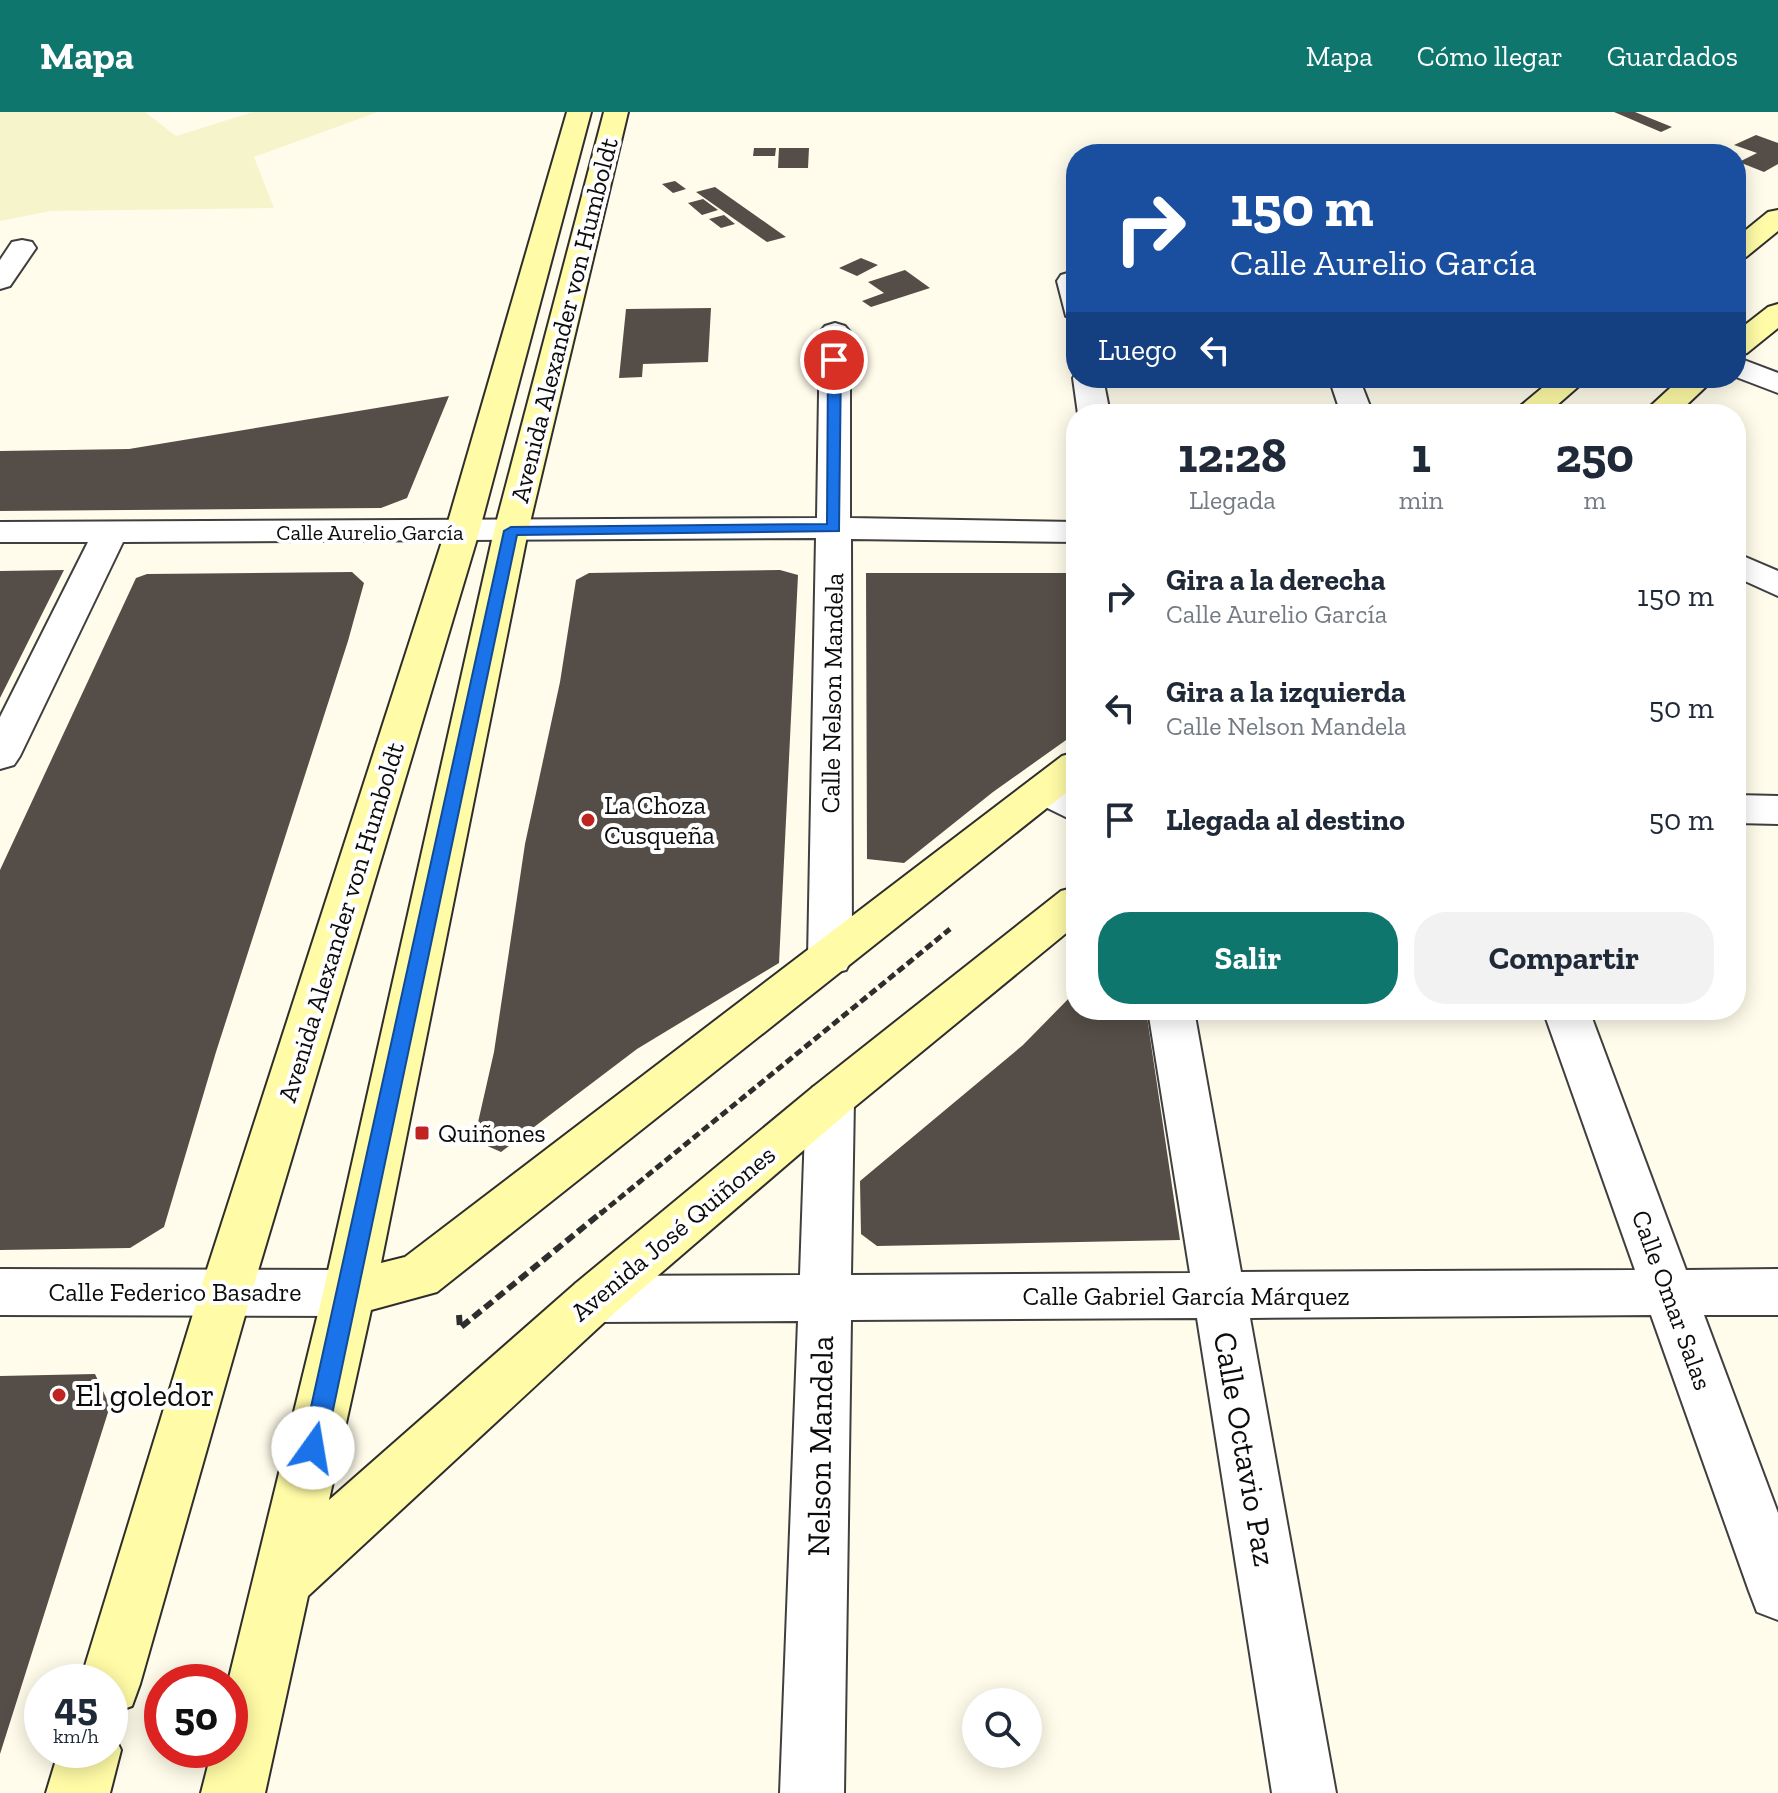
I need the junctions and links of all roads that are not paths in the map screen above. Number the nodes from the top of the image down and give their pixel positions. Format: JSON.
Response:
{"nodes":[{"id":1,"x":579,"y":112,"type":"edge"},
{"id":2,"x":616,"y":112,"type":"edge"},
{"id":3,"x":1778,"y":218,"type":"edge"},
{"id":4,"x":1746,"y":243,"type":"edge"},
{"id":5,"x":22,"y":248,"type":"dead end"},
{"id":6,"x":0,"y":280,"type":"edge"},
{"id":7,"x":1778,"y":313,"type":"edge"},
{"id":8,"x":835,"y":332,"type":"dead end"},
{"id":9,"x":1746,"y":339,"type":"edge"},
{"id":10,"x":1746,"y":370,"type":"edge"},
{"id":11,"x":1778,"y":384,"type":"edge"},
{"id":12,"x":1560,"y":388,"type":"edge"},
{"id":13,"x":1688,"y":388,"type":"edge"},
{"id":14,"x":1540,"y":404,"type":"edge"},
{"id":15,"x":1670,"y":404,"type":"edge"},
{"id":16,"x":834,"y":528,"type":"junction"},
{"id":17,"x":511,"y":531,"type":"junction"},
{"id":18,"x":0,"y":532,"type":"edge"},
{"id":19,"x":462,"y":532,"type":"junction"},
{"id":20,"x":1066,"y":532,"type":"edge"},
{"id":21,"x":110,"y":533,"type":"junction"},
{"id":22,"x":1746,"y":568,"type":"edge"},
{"id":23,"x":1778,"y":585,"type":"edge"},
{"id":24,"x":0,"y":756,"type":"edge"},
{"id":25,"x":1066,"y":788,"type":"edge"},
{"id":26,"x":1746,"y":809,"type":"edge"},
{"id":27,"x":1778,"y":810,"type":"edge"},
{"id":28,"x":1066,"y":910,"type":"edge"},
{"id":29,"x":830,"y":958,"type":"junction"},
{"id":30,"x":1173,"y":1020,"type":"edge"},
{"id":31,"x":1570,"y":1020,"type":"edge"},
{"id":32,"x":830,"y":1100,"type":"junction"},
{"id":33,"x":226,"y":1291,"type":"junction"},
{"id":34,"x":0,"y":1292,"type":"edge"},
{"id":35,"x":1778,"y":1292,"type":"edge"},
{"id":36,"x":349,"y":1293,"type":"junction"},
{"id":37,"x":1669,"y":1293,"type":"junction"},
{"id":38,"x":1219,"y":1296,"type":"junction"},
{"id":39,"x":824,"y":1297,"type":"junction"},
{"id":40,"x":594,"y":1299,"type":"junction"},
{"id":41,"x":283,"y":1580,"type":"junction"},
{"id":42,"x":1778,"y":1591,"type":"edge"},
{"id":43,"x":116,"y":1664,"type":"edge"},
{"id":44,"x":85,"y":1768,"type":"edge"},
{"id":45,"x":78,"y":1793,"type":"edge"},
{"id":46,"x":233,"y":1793,"type":"edge"},
{"id":47,"x":812,"y":1793,"type":"edge"},
{"id":48,"x":1304,"y":1793,"type":"edge"}],
"edges":[{"from":1,"to":19,"type":"main road","name":"Avenida Alexander von Humboldt"},
{"from":2,"to":17,"type":"main road","name":"Avenida Alexander von Humboldt"},
{"from":3,"to":4,"type":"main road"},
{"from":5,"to":6,"type":"street"},
{"from":7,"to":9,"type":"main road"},
{"from":8,"to":16,"type":"street","name":"Calle Nelson Mandela"},
{"from":10,"to":11,"type":"street"},
{"from":12,"to":14,"type":"main road"},
{"from":13,"to":15,"type":"main road"},
{"from":16,"to":17,"type":"street","name":"Calle Aurelio García"},
{"from":16,"to":20,"type":"street","name":"Calle Aurelio García"},
{"from":16,"to":29,"type":"street","name":"Calle Nelson Mandela"},
{"from":17,"to":19,"type":"street","name":"Calle Aurelio García"},
{"from":17,"to":36,"type":"main road","name":"Avenida Alexander von Humboldt"},
{"from":18,"to":21,"type":"street","name":"Calle Aurelio García"},
{"from":19,"to":21,"type":"street","name":"Calle Aurelio García"},
{"from":19,"to":33,"type":"main road","name":"Avenida Alexander von Humboldt"},
{"from":21,"to":24,"type":"street"},
{"from":22,"to":23,"type":"street"},
{"from":25,"to":29,"type":"main road"},
{"from":26,"to":27,"type":"street"},
{"from":28,"to":32,"type":"main road","name":"Avenida José Quiñones"},
{"from":29,"to":36,"type":"main road"},
{"from":30,"to":38,"type":"street","name":"Calle Octavio Paz"},
{"from":31,"to":37,"type":"street","name":"Calle Omar Salas"},
{"from":32,"to":39,"type":"street","name":"Nelson Mandela"},
{"from":32,"to":40,"type":"main road","name":"Avenida José Quiñones"},
{"from":33,"to":34,"type":"street","name":"Calle Federico Basadre"},
{"from":33,"to":36,"type":"street","name":"Calle Federico Basadre"},
{"from":33,"to":43,"type":"main road","name":"Avenida Alexander von Humboldt"},
{"from":35,"to":37,"type":"street","name":"Calle Gabriel García Márquez"},
{"from":36,"to":41,"type":"main road","name":"Avenida Alexander von Humboldt"},
{"from":37,"to":38,"type":"street","name":"Calle Gabriel García Márquez"},
{"from":37,"to":42,"type":"street","name":"Calle Omar Salas"},
{"from":38,"to":39,"type":"street","name":"Calle Gabriel García Márquez"},
{"from":38,"to":48,"type":"street","name":"Calle Octavio Paz"},
{"from":39,"to":40,"type":"street","name":"Calle Gabriel García Márquez"},
{"from":39,"to":47,"type":"street","name":"Nelson Mandela"},
{"from":40,"to":41,"type":"main road","name":"Avenida José Quiñones"},
{"from":41,"to":46,"type":"main road","name":"Avenida Alexander von Humboldt"},
{"from":44,"to":45,"type":"main road"}]}
